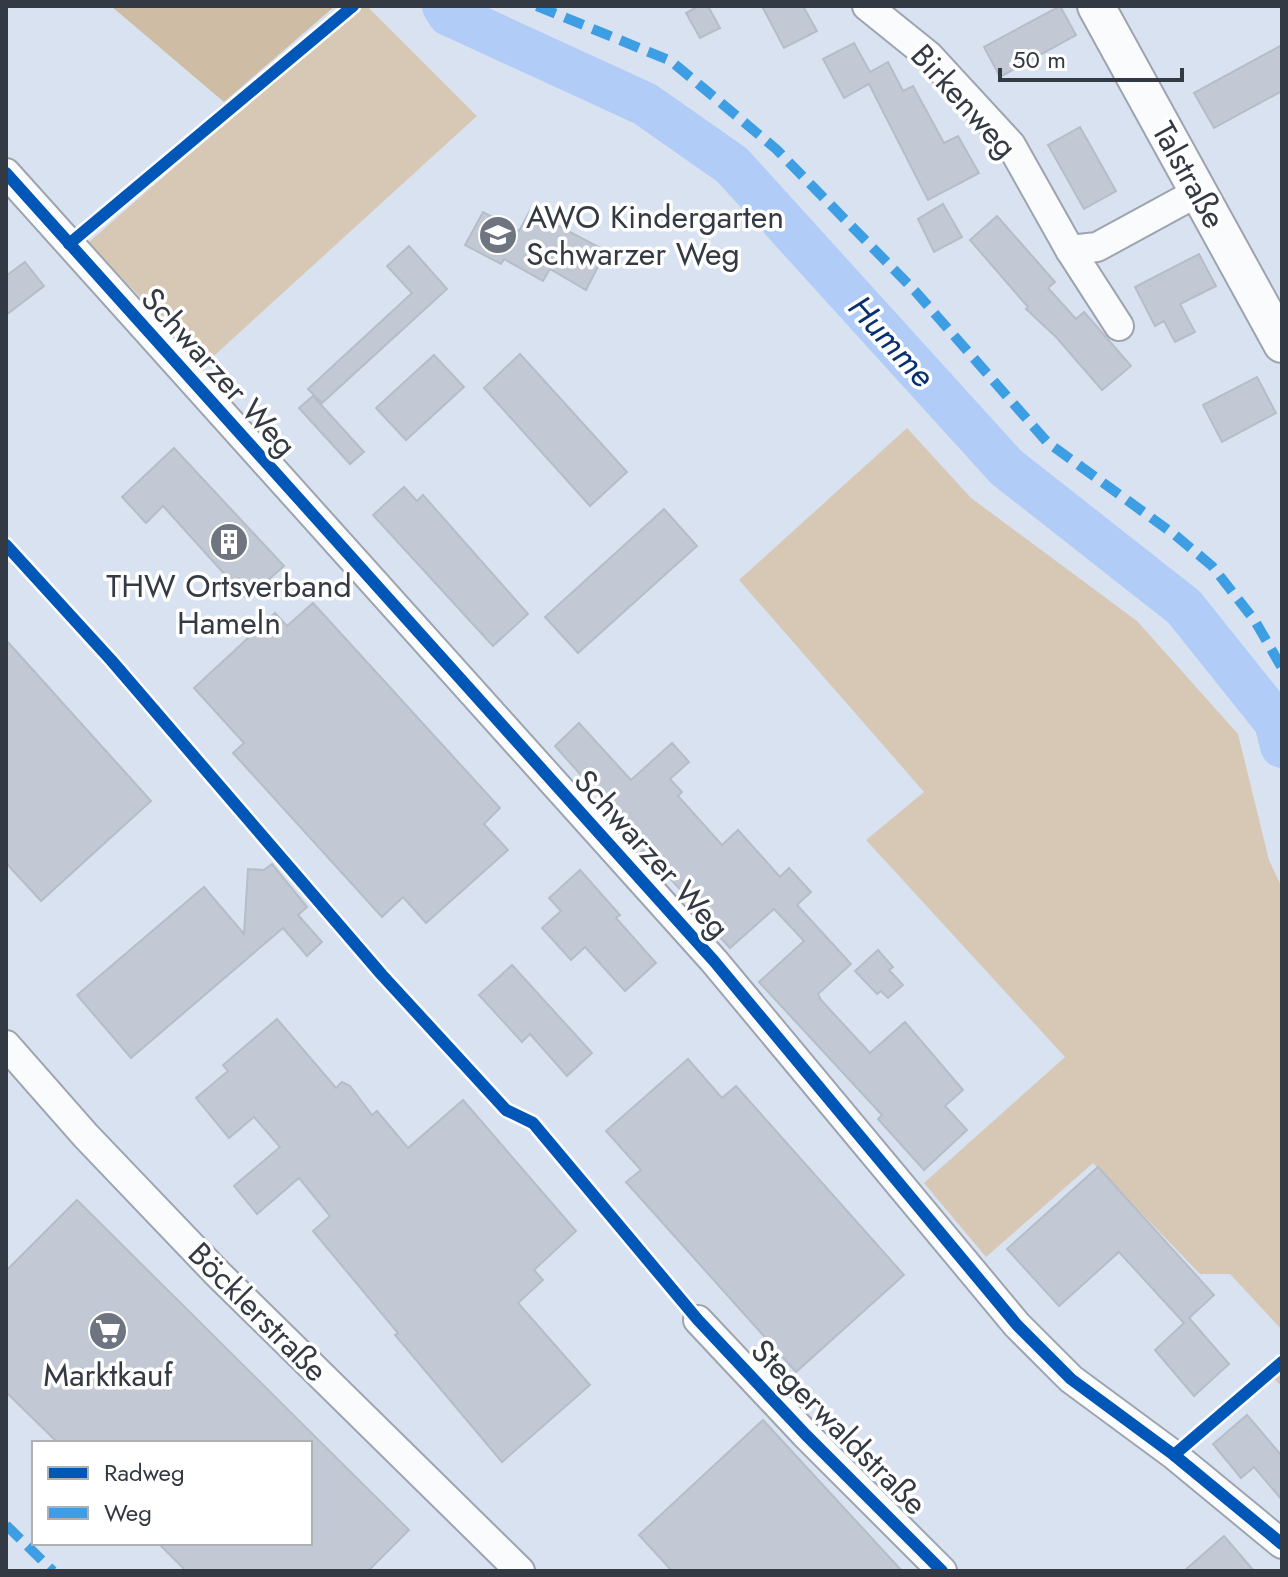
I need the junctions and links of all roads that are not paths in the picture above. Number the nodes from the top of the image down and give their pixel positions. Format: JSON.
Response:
{"nodes":[{"id":1,"x":867,"y":6,"type":"edge"},
{"id":2,"x":1096,"y":6,"type":"edge"},
{"id":3,"x":6,"y":173,"type":"edge"},
{"id":4,"x":1198,"y":192,"type":"junction"},
{"id":5,"x":1070,"y":250,"type":"junction"},
{"id":6,"x":1119,"y":326,"type":"dead end"},
{"id":7,"x":1282,"y":344,"type":"edge"},
{"id":8,"x":6,"y":1045,"type":"edge"},
{"id":9,"x":698,"y":1320,"type":"dead end"},
{"id":10,"x":1282,"y":1544,"type":"edge"},
{"id":11,"x":520,"y":1571,"type":"edge"},
{"id":12,"x":942,"y":1571,"type":"edge"}],
"edges":[{"from":1,"to":5,"type":"street","name":"Birkenweg"},
{"from":2,"to":4,"type":"street","name":"Talstraße"},
{"from":3,"to":10,"type":"street","name":"Schwarzer Weg"},
{"from":4,"to":5,"type":"street"},
{"from":4,"to":7,"type":"street","name":"Talstraße"},
{"from":5,"to":6,"type":"street","name":"Birkenweg"},
{"from":8,"to":11,"type":"street","name":"Böcklerstraße"},
{"from":9,"to":12,"type":"street","name":"Stegerwaldstraße"}]}
